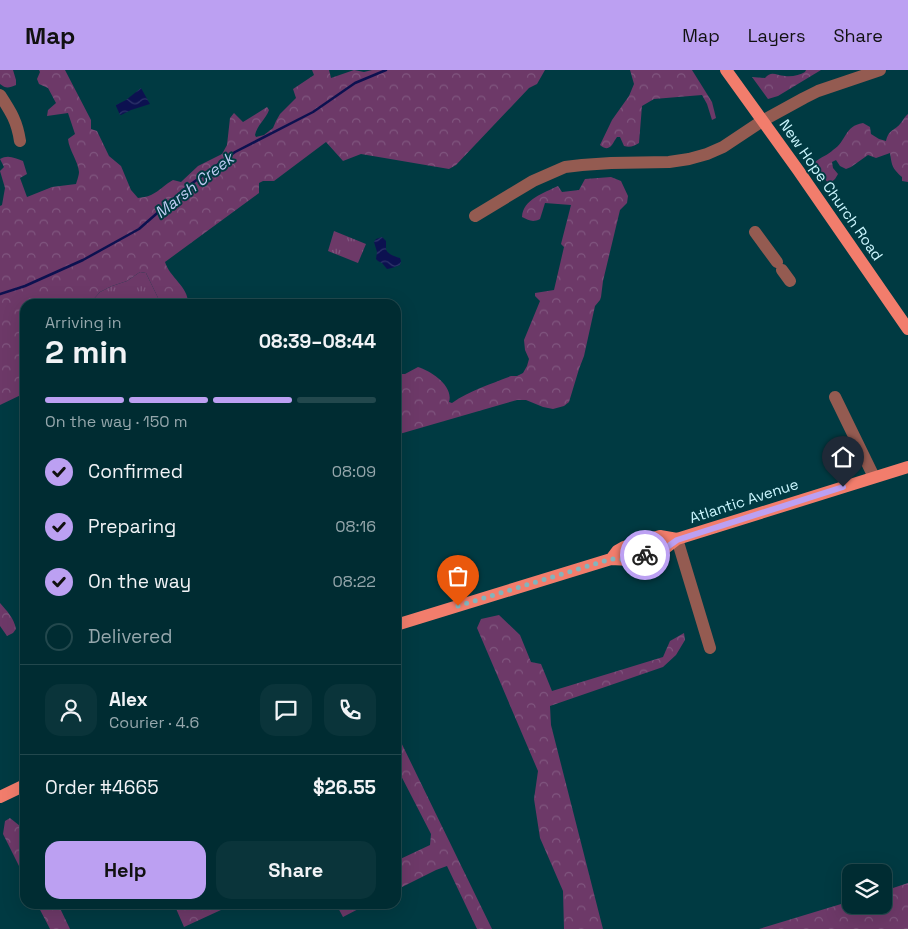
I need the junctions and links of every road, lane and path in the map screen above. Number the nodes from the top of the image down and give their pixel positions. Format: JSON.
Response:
{"nodes":[{"id":1,"x":726,"y":70,"type":"edge"},
{"id":2,"x":880,"y":70,"type":"edge"},
{"id":3,"x":0,"y":95,"type":"edge"},
{"id":4,"x":4,"y":110,"type":"edge"},
{"id":5,"x":762,"y":121,"type":"junction"},
{"id":6,"x":20,"y":141,"type":"dead end"},
{"id":7,"x":475,"y":216,"type":"dead end"},
{"id":8,"x":755,"y":232,"type":"dead end"},
{"id":9,"x":783,"y":271,"type":"dead end"},
{"id":10,"x":908,"y":329,"type":"edge"},
{"id":11,"x":835,"y":396,"type":"dead end"},
{"id":12,"x":908,"y":467,"type":"edge"},
{"id":13,"x":874,"y":477,"type":"junction"},
{"id":14,"x":677,"y":540,"type":"junction"},
{"id":15,"x":401,"y":623,"type":"edge"},
{"id":16,"x":710,"y":648,"type":"dead end"},
{"id":17,"x":20,"y":787,"type":"edge"},
{"id":18,"x":0,"y":797,"type":"edge"}],
"edges":[{"from":1,"to":5,"type":"main road","name":"New Hope Church Road"},
{"from":2,"to":5,"type":"street"},
{"from":3,"to":4,"type":"street"},
{"from":4,"to":6,"type":"street"},
{"from":5,"to":7,"type":"street"},
{"from":5,"to":10,"type":"main road","name":"New Hope Church Road"},
{"from":8,"to":9,"type":"street"},
{"from":11,"to":13,"type":"street"},
{"from":12,"to":13,"type":"main road","name":"Atlantic Avenue"},
{"from":13,"to":14,"type":"main road","name":"Atlantic Avenue"},
{"from":14,"to":15,"type":"main road","name":"Atlantic Avenue"},
{"from":14,"to":16,"type":"street"},
{"from":17,"to":18,"type":"main road"}]}
